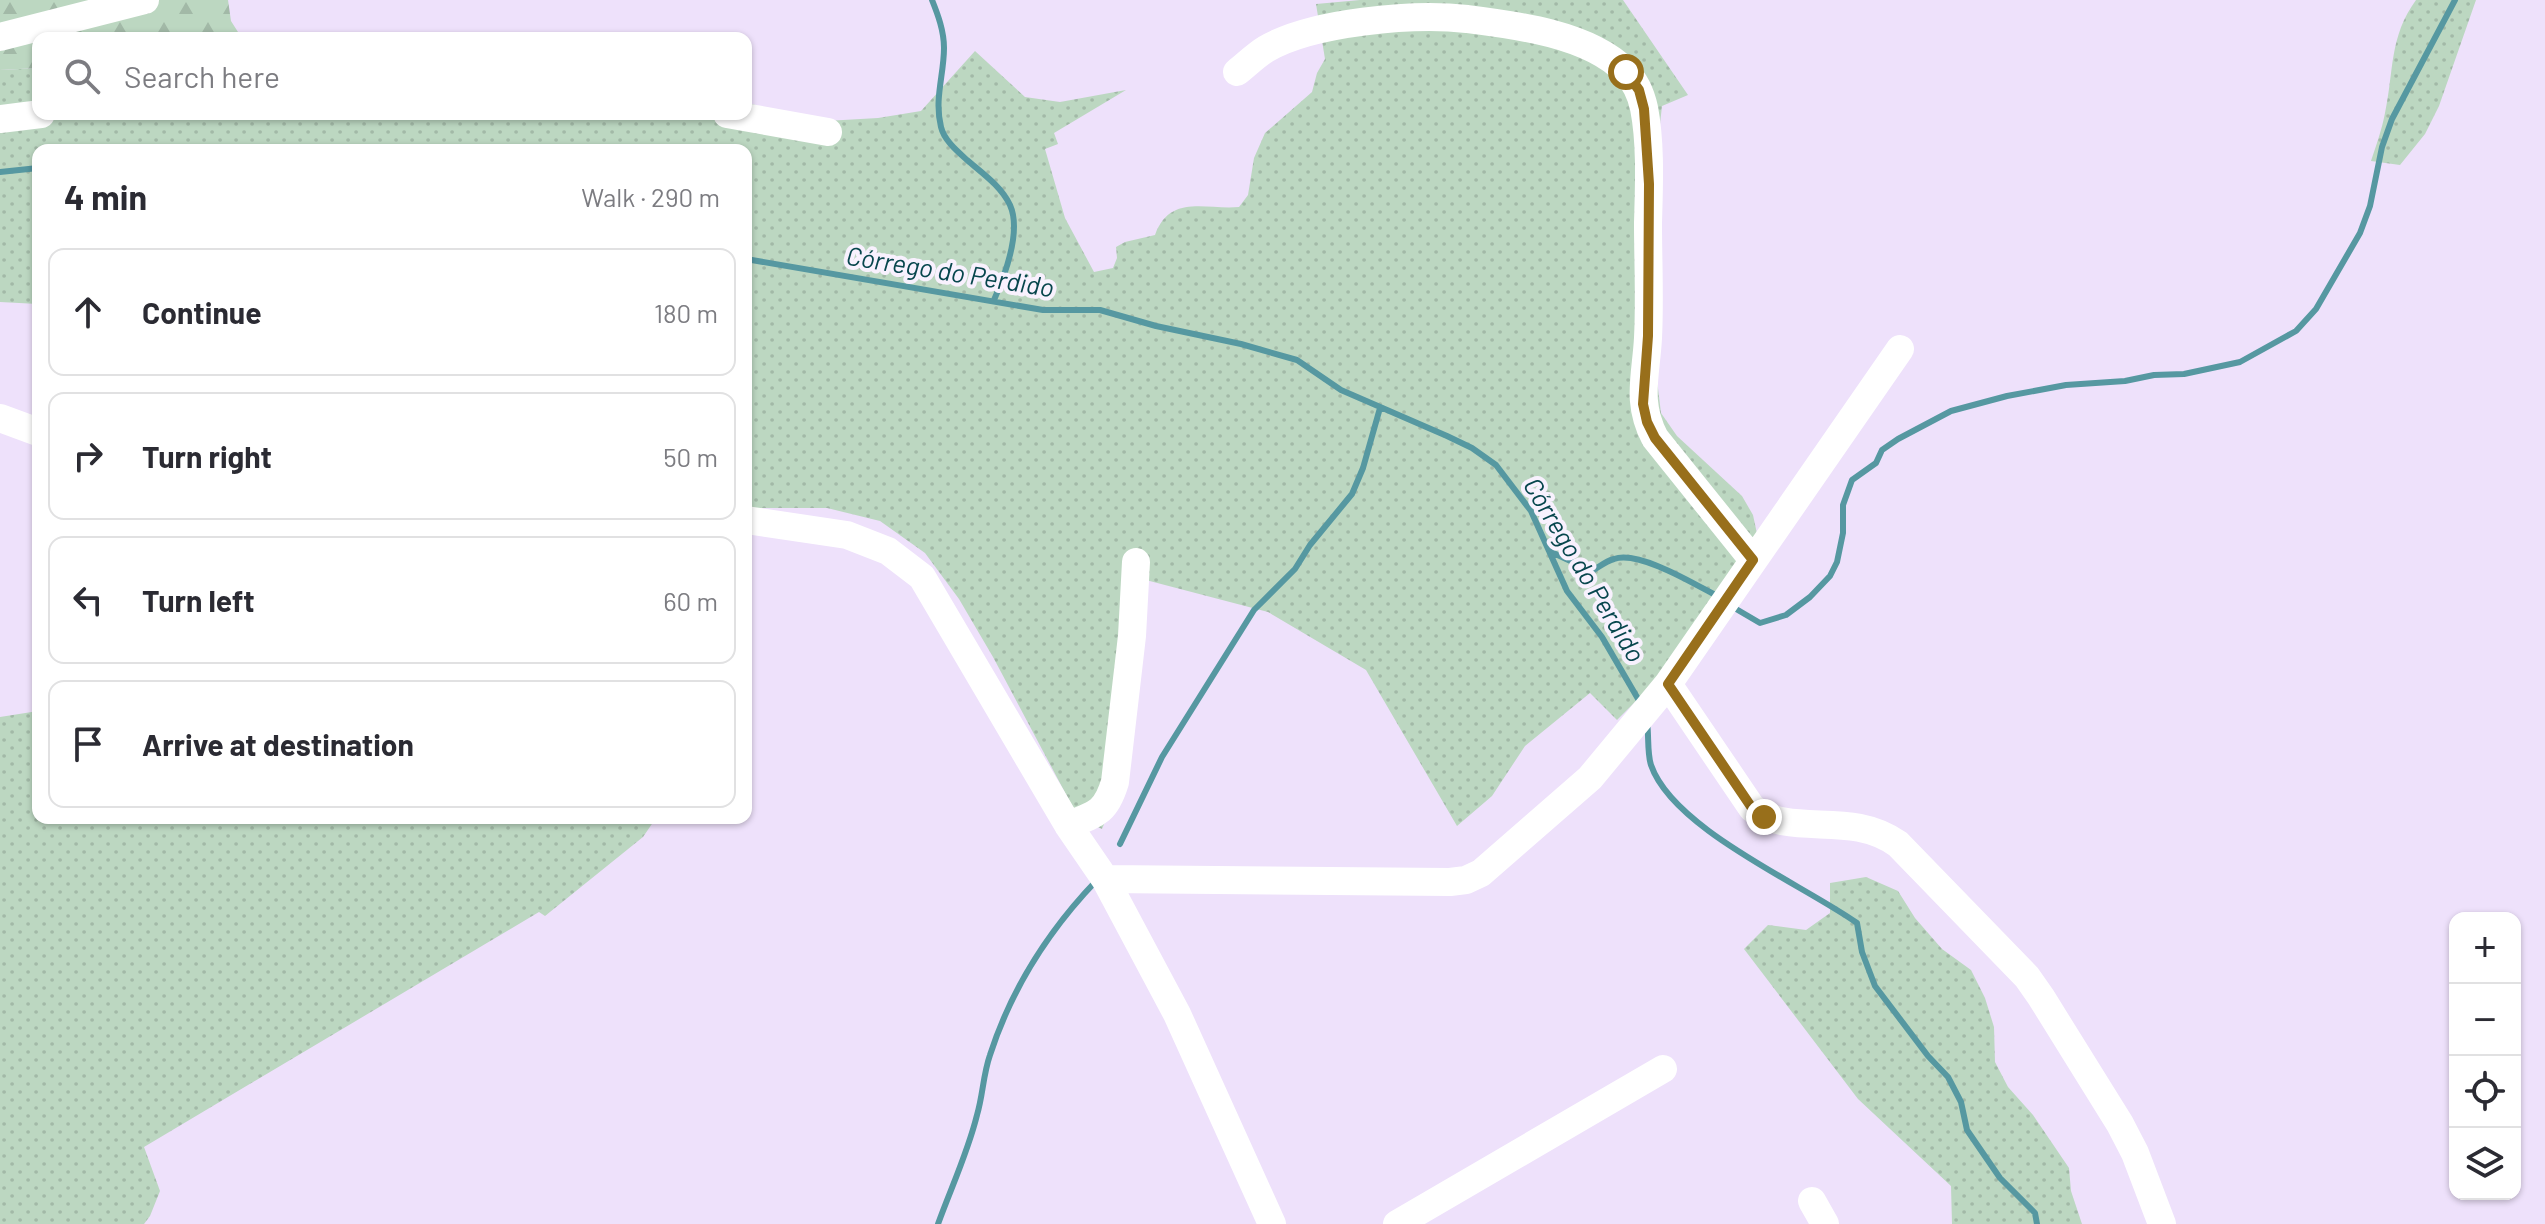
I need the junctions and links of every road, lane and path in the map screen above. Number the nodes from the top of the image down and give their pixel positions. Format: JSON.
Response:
{"nodes":[{"id":1,"x":145,"y":0,"type":"edge"},
{"id":2,"x":0,"y":37,"type":"edge"},
{"id":3,"x":1237,"y":72,"type":"dead end"},
{"id":4,"x":32,"y":115,"type":"edge"},
{"id":5,"x":752,"y":118,"type":"edge"},
{"id":6,"x":0,"y":119,"type":"edge"},
{"id":7,"x":828,"y":132,"type":"dead end"},
{"id":8,"x":1900,"y":349,"type":"dead end"},
{"id":9,"x":0,"y":418,"type":"edge"},
{"id":10,"x":32,"y":430,"type":"edge"},
{"id":11,"x":752,"y":521,"type":"edge"},
{"id":12,"x":1753,"y":560,"type":"junction"},
{"id":13,"x":1136,"y":562,"type":"dead end"},
{"id":14,"x":1668,"y":684,"type":"junction"},
{"id":15,"x":1068,"y":825,"type":"junction"},
{"id":16,"x":1105,"y":879,"type":"junction"},
{"id":17,"x":1663,"y":1069,"type":"dead end"},
{"id":18,"x":1272,"y":1224,"type":"edge"},
{"id":19,"x":1397,"y":1224,"type":"edge"},
{"id":20,"x":2162,"y":1224,"type":"edge"}],
"edges":[{"from":1,"to":2,"type":"street"},
{"from":3,"to":12,"type":"street"},
{"from":4,"to":6,"type":"street"},
{"from":5,"to":7,"type":"street"},
{"from":8,"to":12,"type":"street"},
{"from":9,"to":10,"type":"street"},
{"from":11,"to":15,"type":"street"},
{"from":12,"to":14,"type":"street"},
{"from":13,"to":15,"type":"street"},
{"from":14,"to":16,"type":"street"},
{"from":14,"to":20,"type":"street"},
{"from":15,"to":16,"type":"street"},
{"from":16,"to":18,"type":"street"},
{"from":17,"to":19,"type":"street"}]}
